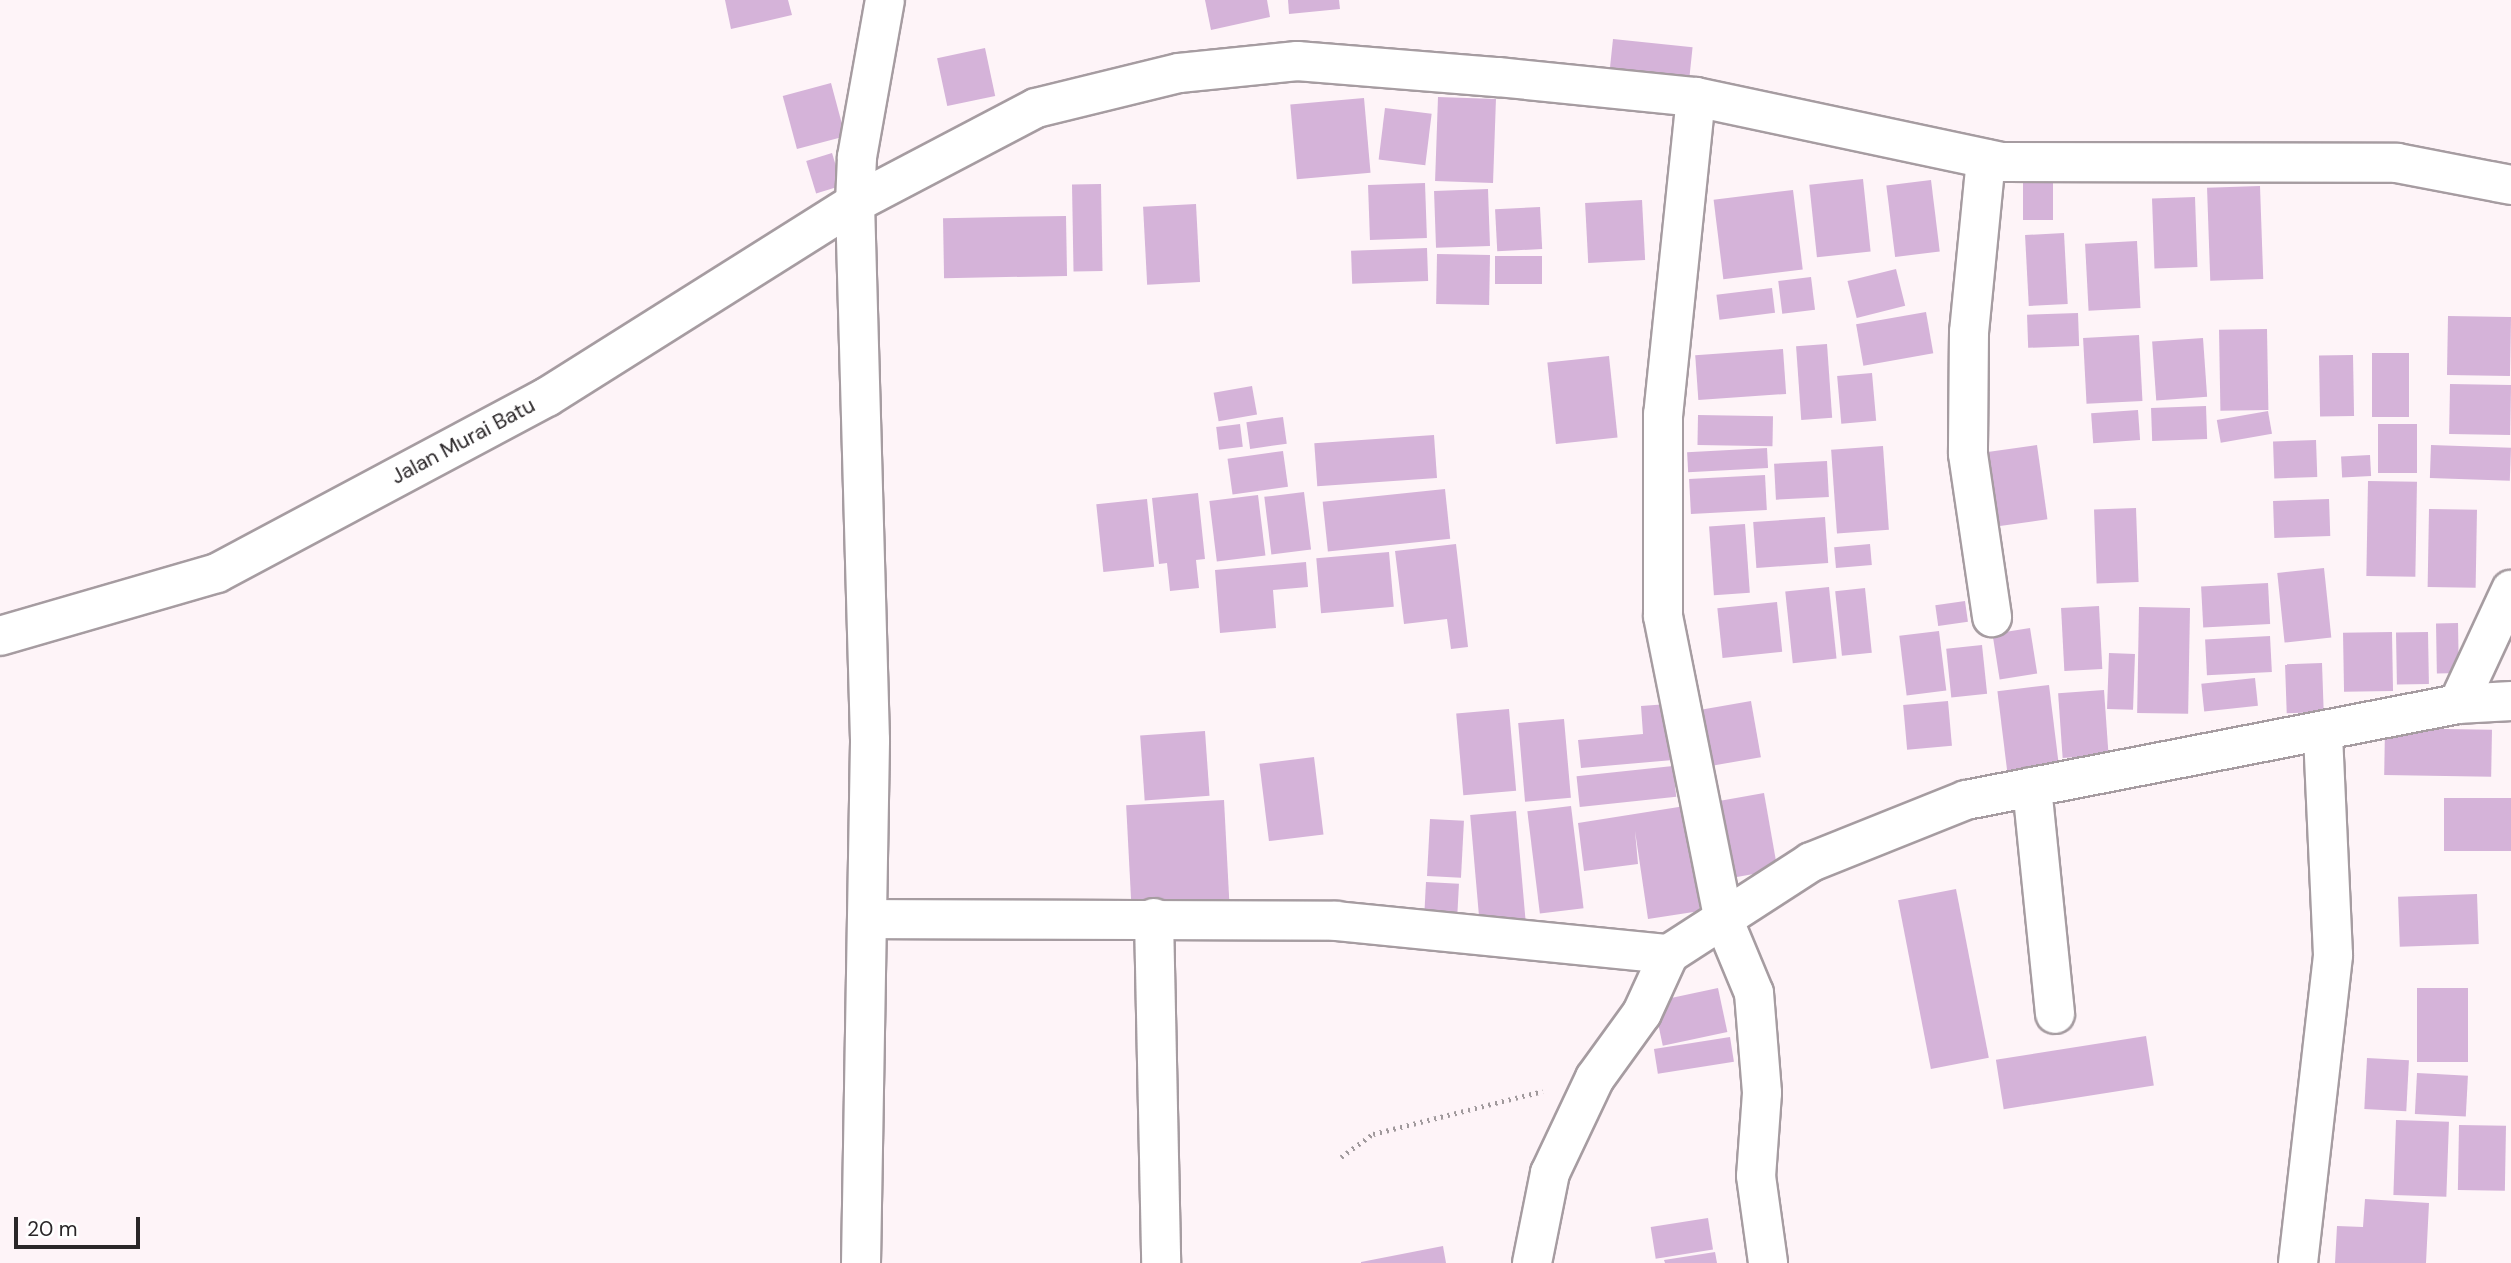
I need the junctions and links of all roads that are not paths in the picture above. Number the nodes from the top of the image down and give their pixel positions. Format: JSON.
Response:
{"nodes":[{"id":1,"x":885,"y":0,"type":"edge"},
{"id":2,"x":1696,"y":97,"type":"junction"},
{"id":3,"x":1986,"y":159,"type":"junction"},
{"id":4,"x":2511,"y":185,"type":"edge"},
{"id":5,"x":855,"y":203,"type":"junction"},
{"id":6,"x":2511,"y":590,"type":"edge"},
{"id":7,"x":1992,"y":617,"type":"dead end"},
{"id":8,"x":0,"y":636,"type":"edge"},
{"id":9,"x":2511,"y":701,"type":"edge"},
{"id":10,"x":2458,"y":704,"type":"junction"},
{"id":11,"x":2323,"y":734,"type":"junction"},
{"id":12,"x":2032,"y":787,"type":"junction"},
{"id":13,"x":1154,"y":918,"type":"junction"},
{"id":14,"x":867,"y":919,"type":"junction"},
{"id":15,"x":1724,"y":922,"type":"junction"},
{"id":16,"x":1669,"y":954,"type":"junction"},
{"id":17,"x":2055,"y":1014,"type":"dead end"},
{"id":18,"x":860,"y":1263,"type":"edge"},
{"id":19,"x":1161,"y":1263,"type":"edge"},
{"id":20,"x":1532,"y":1263,"type":"edge"},
{"id":21,"x":1768,"y":1263,"type":"edge"},
{"id":22,"x":2298,"y":1263,"type":"edge"}],
"edges":[{"from":1,"to":5,"type":"street"},
{"from":2,"to":3,"type":"street","name":"Jalan Murai Batu"},
{"from":2,"to":5,"type":"street","name":"Jalan Murai Batu"},
{"from":2,"to":15,"type":"street"},
{"from":3,"to":4,"type":"street","name":"Jalan Murai Batu"},
{"from":3,"to":7,"type":"street"},
{"from":5,"to":8,"type":"street","name":"Jalan Murai Batu"},
{"from":5,"to":14,"type":"street"},
{"from":6,"to":10,"type":"street"},
{"from":9,"to":10,"type":"street"},
{"from":10,"to":11,"type":"street"},
{"from":11,"to":12,"type":"street"},
{"from":11,"to":22,"type":"street"},
{"from":12,"to":15,"type":"street"},
{"from":12,"to":17,"type":"street"},
{"from":13,"to":14,"type":"street"},
{"from":13,"to":16,"type":"street"},
{"from":13,"to":19,"type":"street"},
{"from":14,"to":18,"type":"street"},
{"from":15,"to":16,"type":"street"},
{"from":15,"to":21,"type":"street"},
{"from":16,"to":20,"type":"street"}]}
